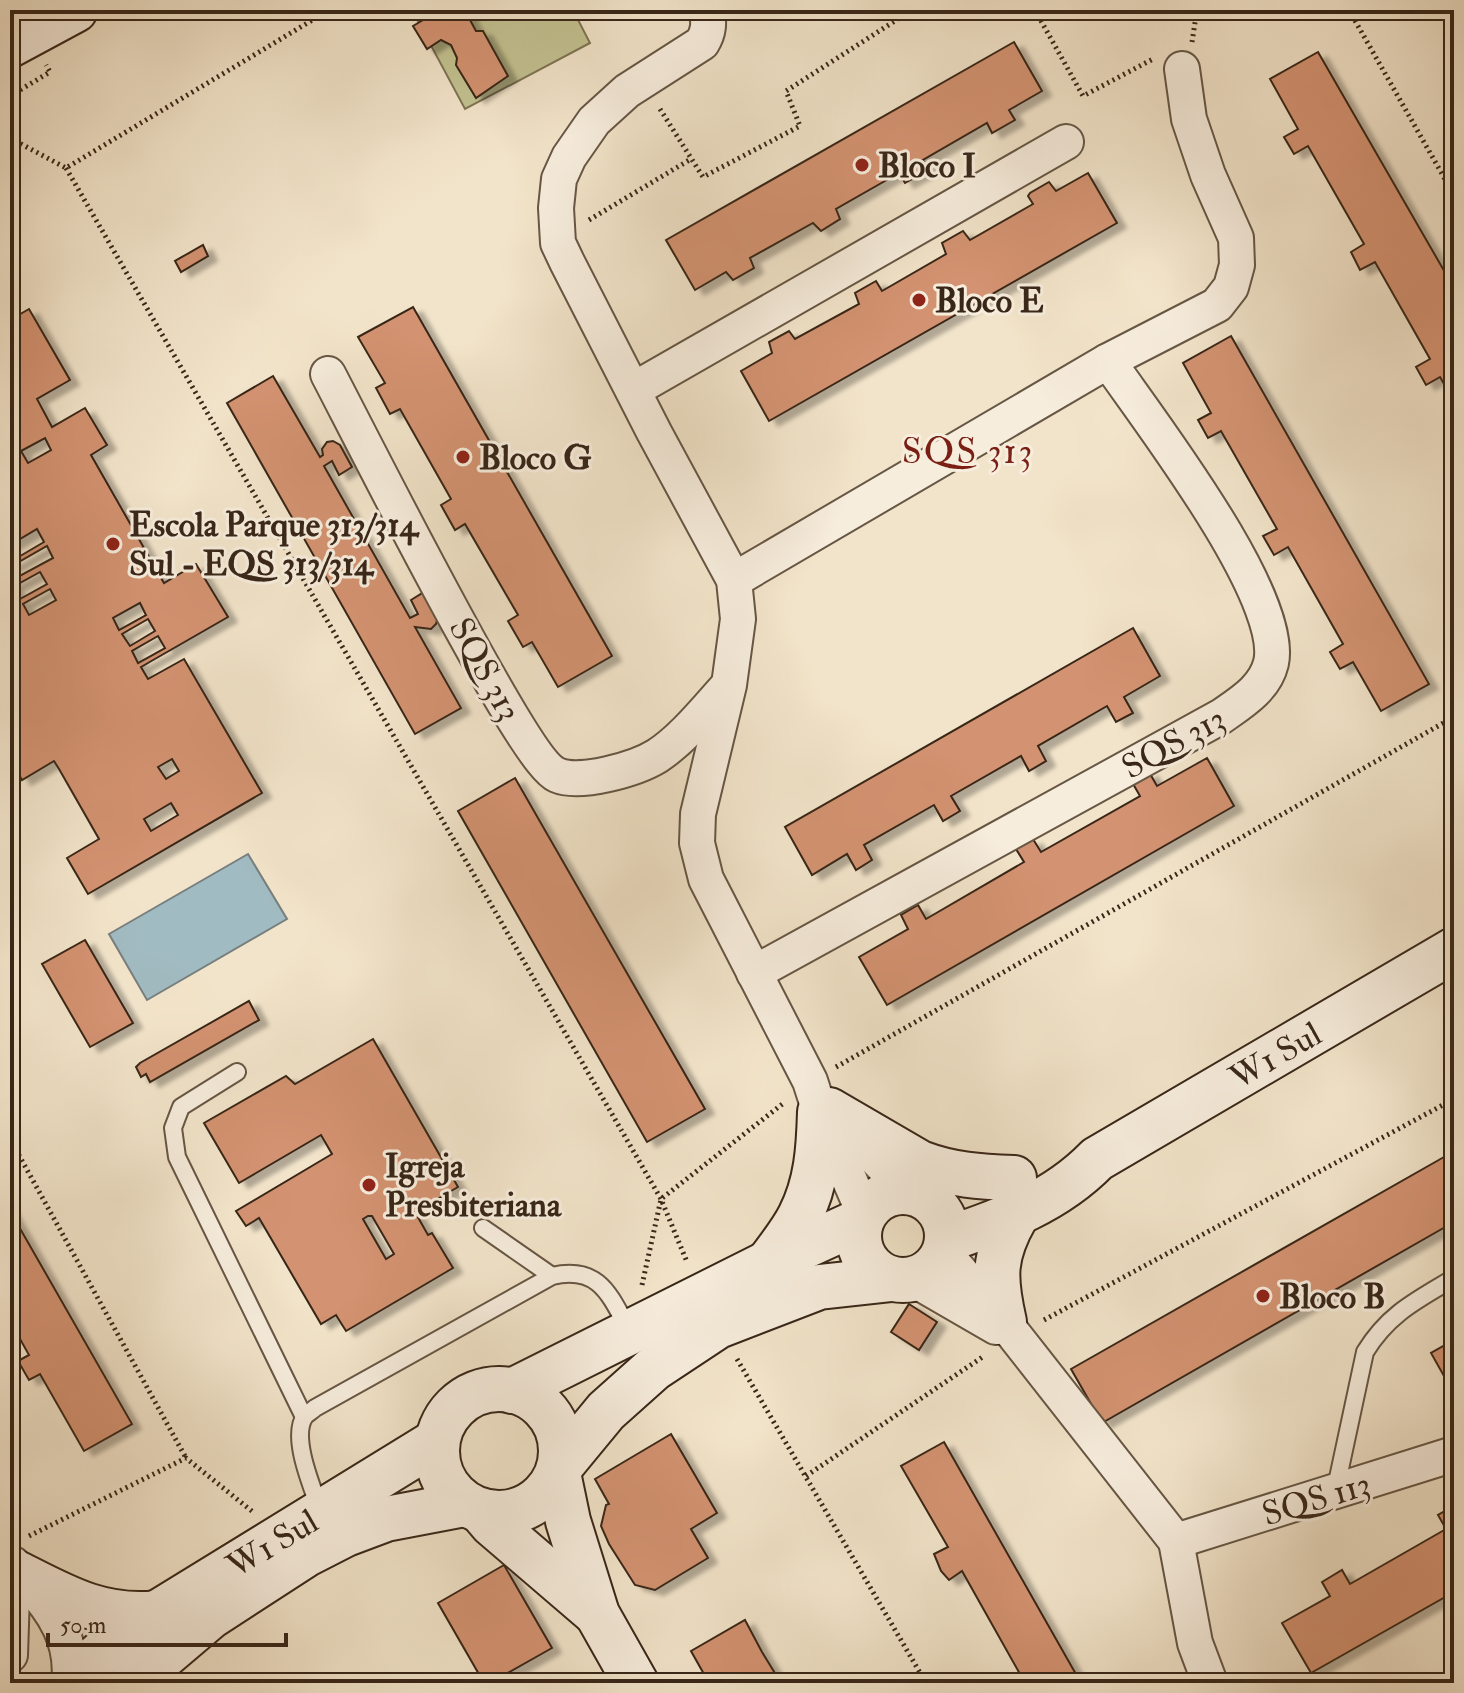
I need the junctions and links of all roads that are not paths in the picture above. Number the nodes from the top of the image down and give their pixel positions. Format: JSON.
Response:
{"nodes":[{"id":1,"x":75,"y":10,"type":"edge"},
{"id":2,"x":707,"y":10,"type":"edge"},
{"id":3,"x":10,"y":45,"type":"edge"},
{"id":4,"x":1175,"y":56,"type":"road end"},
{"id":5,"x":1066,"y":142,"type":"dead end"},
{"id":6,"x":1108,"y":361,"type":"junction"},
{"id":7,"x":328,"y":374,"type":"dead end"},
{"id":8,"x":633,"y":390,"type":"junction"},
{"id":9,"x":734,"y":580,"type":"junction"},
{"id":10,"x":729,"y":685,"type":"junction"},
{"id":11,"x":1454,"y":950,"type":"edge"},
{"id":12,"x":754,"y":973,"type":"junction"},
{"id":13,"x":237,"y":1072,"type":"dead end"},
{"id":14,"x":818,"y":1099,"type":"junction"},
{"id":15,"x":1015,"y":1197,"type":"junction"},
{"id":16,"x":862,"y":1217,"type":"junction"},
{"id":17,"x":483,"y":1228,"type":"dead end"},
{"id":18,"x":923,"y":1241,"type":"junction"},
{"id":19,"x":768,"y":1263,"type":"junction"},
{"id":20,"x":552,"y":1276,"type":"junction"},
{"id":21,"x":1454,"y":1278,"type":"edge"},
{"id":22,"x":710,"y":1312,"type":"junction"},
{"id":23,"x":1009,"y":1330,"type":"junction"},
{"id":24,"x":631,"y":1333,"type":"junction"},
{"id":25,"x":512,"y":1391,"type":"junction"},
{"id":26,"x":304,"y":1417,"type":"junction"},
{"id":27,"x":437,"y":1441,"type":"junction"},
{"id":28,"x":1454,"y":1454,"type":"edge"},
{"id":29,"x":559,"y":1470,"type":"junction"},
{"id":30,"x":1335,"y":1493,"type":"junction"},
{"id":31,"x":473,"y":1508,"type":"junction"},
{"id":32,"x":321,"y":1513,"type":"junction"},
{"id":33,"x":1176,"y":1541,"type":"junction"},
{"id":34,"x":16,"y":1558,"type":"edge"},
{"id":35,"x":157,"y":1613,"type":"junction"},
{"id":36,"x":597,"y":1614,"type":"junction"},
{"id":37,"x":1195,"y":1643,"type":"junction"},
{"id":38,"x":10,"y":1655,"type":"edge"},
{"id":39,"x":69,"y":1683,"type":"edge"},
{"id":40,"x":77,"y":1683,"type":"edge"},
{"id":41,"x":132,"y":1683,"type":"edge"},
{"id":42,"x":636,"y":1683,"type":"edge"},
{"id":43,"x":1194,"y":1683,"type":"edge"},
{"id":44,"x":1210,"y":1683,"type":"edge"}],
"edges":[{"from":1,"to":3,"type":"street"},
{"from":2,"to":8,"type":"street"},
{"from":4,"to":6,"type":"street"},
{"from":5,"to":8,"type":"street"},
{"from":6,"to":9,"type":"street"},
{"from":6,"to":12,"type":"street","name":"SQS 313"},
{"from":7,"to":10,"type":"street","name":"SQS 313"},
{"from":8,"to":9,"type":"street"},
{"from":9,"to":10,"type":"street"},
{"from":10,"to":12,"type":"street"},
{"from":11,"to":15,"type":"street","name":"W1 Sul"},
{"from":12,"to":14,"type":"street"},
{"from":13,"to":26,"type":"lane"},
{"from":14,"to":15,"type":"street"},
{"from":14,"to":16,"type":"street"},
{"from":14,"to":18,"type":"street"},
{"from":14,"to":19,"type":"street"},
{"from":15,"to":18,"type":"street","name":"W1 Sul"},
{"from":15,"to":23,"type":"street"},
{"from":16,"to":18,"type":"street","name":"W1 Sul"},
{"from":16,"to":18,"type":"street"},
{"from":16,"to":19,"type":"street","name":"W1 Sul"},
{"from":17,"to":20,"type":"lane"},
{"from":18,"to":22,"type":"street","name":"W1 Sul"},
{"from":18,"to":23,"type":"street"},
{"from":19,"to":22,"type":"street","name":"W1 Sul"},
{"from":20,"to":24,"type":"lane"},
{"from":20,"to":26,"type":"lane"},
{"from":21,"to":30,"type":"lane"},
{"from":22,"to":24,"type":"street","name":"W1 Sul"},
{"from":22,"to":29,"type":"street","name":"W1 Sul"},
{"from":23,"to":33,"type":"street"},
{"from":24,"to":25,"type":"street","name":"W1 Sul"},
{"from":25,"to":27,"type":"street"},
{"from":25,"to":29,"type":"street"},
{"from":26,"to":32,"type":"lane"},
{"from":27,"to":31,"type":"street"},
{"from":27,"to":32,"type":"street","name":"W1 Sul"},
{"from":28,"to":30,"type":"street","name":"SQS 113"},
{"from":29,"to":31,"type":"street"},
{"from":29,"to":36,"type":"street"},
{"from":30,"to":33,"type":"street","name":"SQS 113"},
{"from":31,"to":36,"type":"street"},
{"from":31,"to":41,"type":"street","name":"W1 Sul"},
{"from":32,"to":35,"type":"street","name":"W1 Sul"},
{"from":33,"to":37,"type":"street"},
{"from":34,"to":35,"type":"street"},
{"from":34,"to":38,"type":"street"},
{"from":34,"to":39,"type":"street"},
{"from":35,"to":40,"type":"street","name":"W1 Sul"},
{"from":36,"to":42,"type":"street"},
{"from":37,"to":43,"type":"street"},
{"from":37,"to":44,"type":"street"}]}
